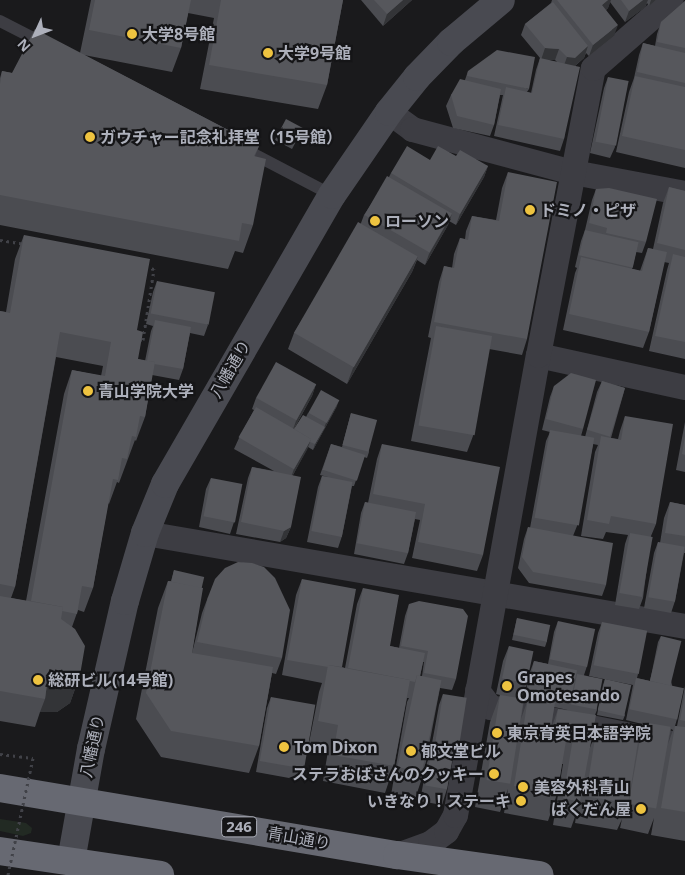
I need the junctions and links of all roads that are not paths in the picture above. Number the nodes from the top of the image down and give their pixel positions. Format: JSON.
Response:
{"nodes":[{"id":1,"x":501,"y":0,"type":"edge"},
{"id":2,"x":671,"y":0,"type":"edge"},
{"id":3,"x":0,"y":21,"type":"edge"},
{"id":4,"x":53,"y":48,"type":"edge"},
{"id":5,"x":389,"y":112,"type":"junction"},
{"id":6,"x":228,"y":140,"type":"edge"},
{"id":7,"x":573,"y":172,"type":"junction"},
{"id":8,"x":685,"y":193,"type":"edge"},
{"id":9,"x":332,"y":195,"type":"junction"},
{"id":10,"x":538,"y":356,"type":"junction"},
{"id":11,"x":685,"y":387,"type":"edge"},
{"id":12,"x":145,"y":533,"type":"junction"},
{"id":13,"x":494,"y":592,"type":"junction"},
{"id":14,"x":685,"y":626,"type":"edge"},
{"id":15,"x":477,"y":690,"type":"junction"},
{"id":16,"x":685,"y":746,"type":"edge"},
{"id":17,"x":0,"y":788,"type":"edge"},
{"id":18,"x":80,"y":802,"type":"junction"},
{"id":19,"x":0,"y":851,"type":"edge"},
{"id":20,"x":397,"y":855,"type":"junction"},
{"id":21,"x":71,"y":861,"type":"junction"},
{"id":22,"x":160,"y":875,"type":"edge"},
{"id":23,"x":540,"y":875,"type":"edge"}],
"edges":[{"from":1,"to":5,"type":"street","name":"八幡通り"},
{"from":2,"to":7,"type":"street"},
{"from":3,"to":4,"type":"lane"},
{"from":5,"to":7,"type":"street"},
{"from":5,"to":9,"type":"street","name":"八幡通り"},
{"from":6,"to":9,"type":"lane"},
{"from":7,"to":8,"type":"street"},
{"from":7,"to":10,"type":"street"},
{"from":9,"to":12,"type":"street","name":"八幡通り"},
{"from":10,"to":11,"type":"street"},
{"from":10,"to":13,"type":"street"},
{"from":12,"to":13,"type":"street"},
{"from":12,"to":18,"type":"street","name":"八幡通り"},
{"from":13,"to":14,"type":"street"},
{"from":13,"to":15,"type":"street"},
{"from":15,"to":16,"type":"street"},
{"from":15,"to":20,"type":"street"},
{"from":17,"to":18,"type":"highway","name":"青山通り","number":"246"},
{"from":18,"to":20,"type":"highway","name":"青山通り","number":"246"},
{"from":18,"to":21,"type":"street","name":"八幡通り"},
{"from":19,"to":21,"type":"highway"},
{"from":20,"to":23,"type":"highway","name":"青山通り","number":"246"},
{"from":21,"to":22,"type":"highway"}]}
